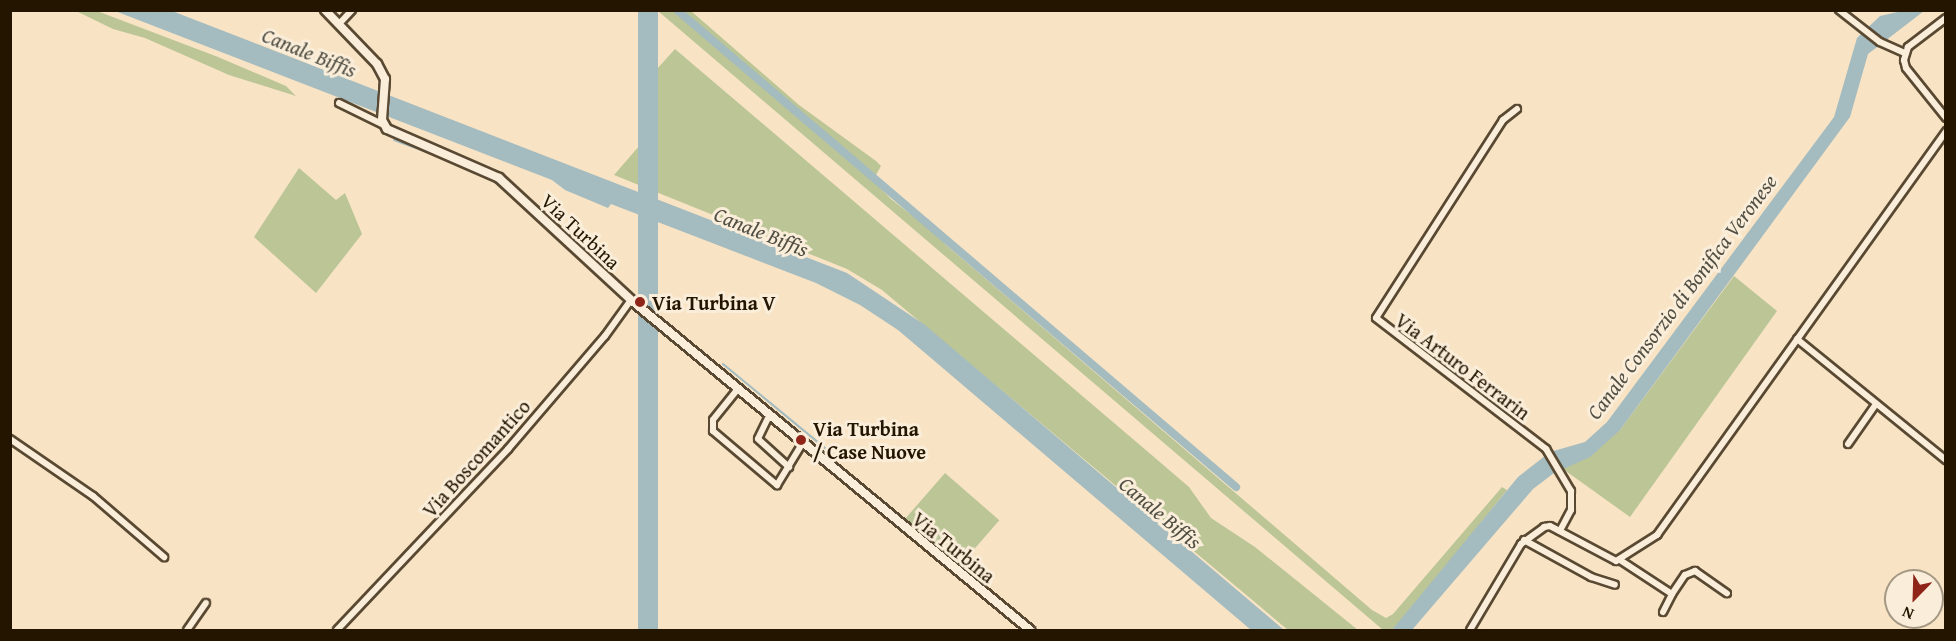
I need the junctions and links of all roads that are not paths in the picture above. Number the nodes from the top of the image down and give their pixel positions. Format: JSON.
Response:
{"nodes":[{"id":1,"x":325,"y":10,"type":"edge"},
{"id":2,"x":352,"y":10,"type":"edge"},
{"id":3,"x":1839,"y":10,"type":"edge"},
{"id":4,"x":1946,"y":18,"type":"edge"},
{"id":5,"x":339,"y":24,"type":"junction"},
{"id":6,"x":1905,"y":53,"type":"junction"},
{"id":7,"x":339,"y":103,"type":"dead end"},
{"id":8,"x":1517,"y":109,"type":"dead end"},
{"id":9,"x":1946,"y":118,"type":"edge"},
{"id":10,"x":383,"y":122,"type":"junction"},
{"id":11,"x":1946,"y":131,"type":"edge"},
{"id":12,"x":631,"y":300,"type":"junction"},
{"id":13,"x":1797,"y":339,"type":"junction"},
{"id":14,"x":737,"y":390,"type":"junction"},
{"id":15,"x":1876,"y":404,"type":"junction"},
{"id":16,"x":769,"y":416,"type":"junction"},
{"id":17,"x":10,"y":439,"type":"edge"},
{"id":18,"x":802,"y":444,"type":"junction"},
{"id":19,"x":1848,"y":444,"type":"dead end"},
{"id":20,"x":1946,"y":460,"type":"edge"},
{"id":21,"x":789,"y":467,"type":"junction"},
{"id":22,"x":1560,"y":531,"type":"junction"},
{"id":23,"x":1524,"y":540,"type":"junction"},
{"id":24,"x":164,"y":557,"type":"dead end"},
{"id":25,"x":1620,"y":560,"type":"junction"},
{"id":26,"x":1615,"y":585,"type":"dead end"},
{"id":27,"x":1727,"y":593,"type":"dead end"},
{"id":28,"x":1672,"y":594,"type":"junction"},
{"id":29,"x":206,"y":603,"type":"dead end"},
{"id":30,"x":1663,"y":612,"type":"dead end"},
{"id":31,"x":187,"y":630,"type":"edge"},
{"id":32,"x":337,"y":630,"type":"edge"},
{"id":33,"x":1030,"y":630,"type":"edge"},
{"id":34,"x":1470,"y":630,"type":"edge"}],
"edges":[{"from":1,"to":5,"type":"street"},
{"from":2,"to":5,"type":"street"},
{"from":3,"to":6,"type":"street"},
{"from":4,"to":6,"type":"street"},
{"from":5,"to":10,"type":"street"},
{"from":6,"to":9,"type":"street"},
{"from":7,"to":10,"type":"street","name":"Via Turbina"},
{"from":8,"to":22,"type":"street","name":"Via Arturo Ferrarin"},
{"from":10,"to":12,"type":"street","name":"Via Turbina"},
{"from":11,"to":13,"type":"street"},
{"from":12,"to":14,"type":"street","name":"Via Turbina"},
{"from":12,"to":32,"type":"street","name":"Via Boscomantico"},
{"from":13,"to":15,"type":"street"},
{"from":13,"to":25,"type":"street"},
{"from":14,"to":16,"type":"street","name":"Via Turbina"},
{"from":14,"to":21,"type":"street"},
{"from":15,"to":19,"type":"street"},
{"from":15,"to":20,"type":"street"},
{"from":16,"to":18,"type":"street","name":"Via Turbina"},
{"from":16,"to":21,"type":"street"},
{"from":17,"to":24,"type":"street"},
{"from":18,"to":21,"type":"street"},
{"from":18,"to":33,"type":"street","name":"Via Turbina"},
{"from":22,"to":23,"type":"street"},
{"from":22,"to":25,"type":"street"},
{"from":23,"to":26,"type":"street"},
{"from":23,"to":34,"type":"street"},
{"from":25,"to":28,"type":"street"},
{"from":27,"to":28,"type":"street"},
{"from":28,"to":30,"type":"street"},
{"from":29,"to":31,"type":"street"}]}
